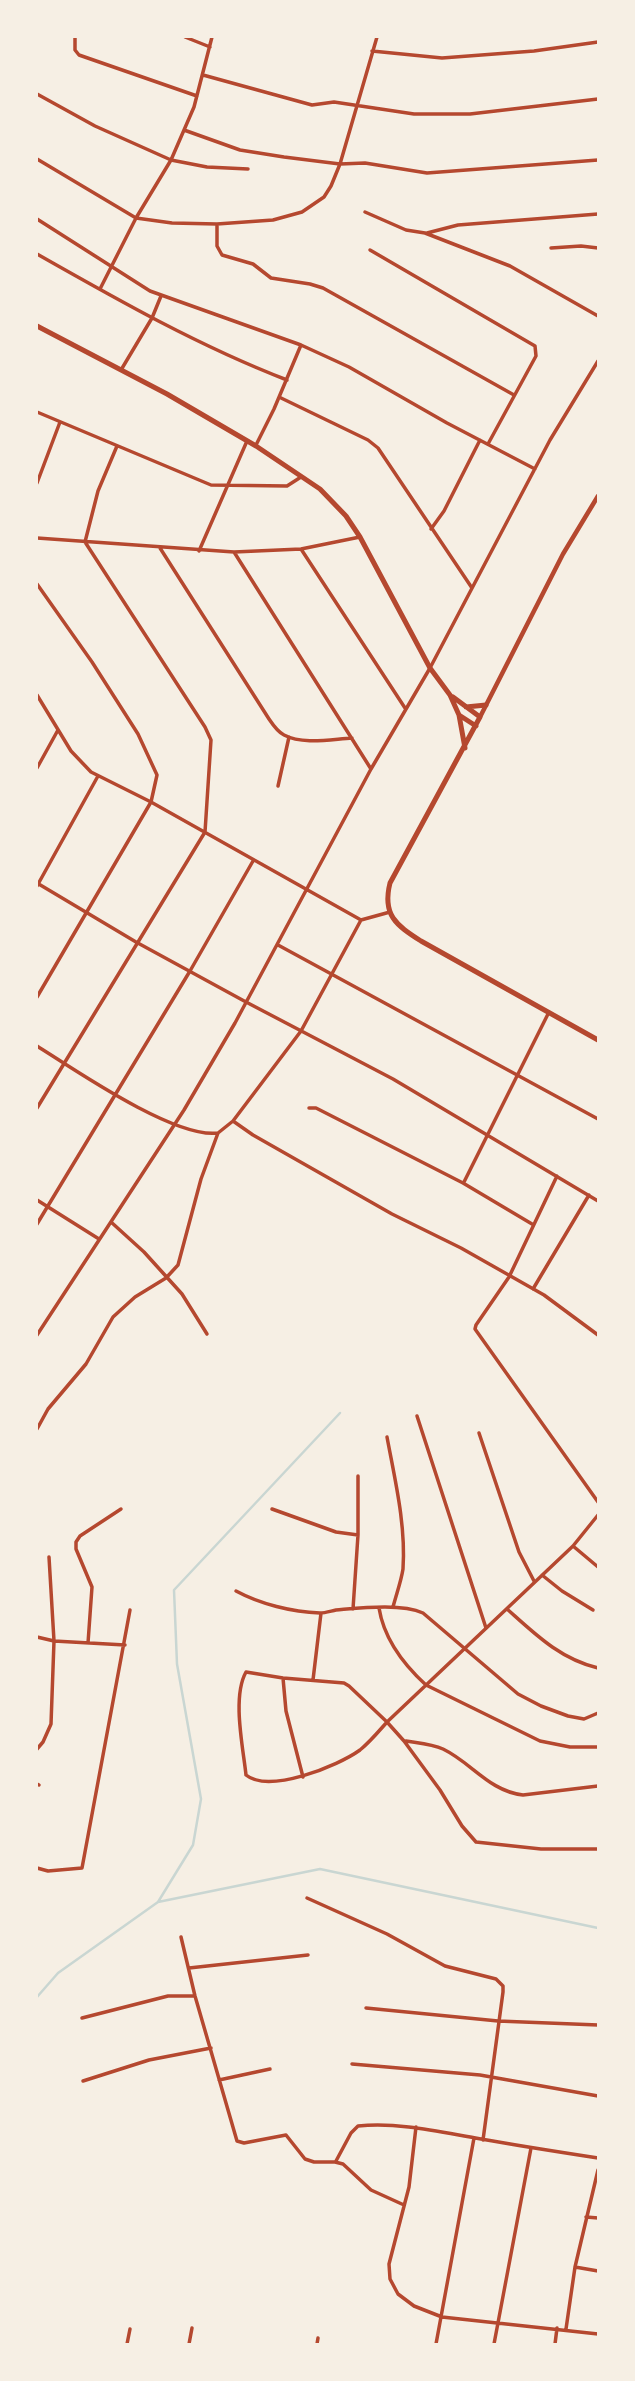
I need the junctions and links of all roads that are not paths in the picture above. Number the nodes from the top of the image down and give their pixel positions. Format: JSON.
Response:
{"nodes":[{"id":1,"x":75,"y":37,"type":"edge"},
{"id":2,"x":186,"y":37,"type":"edge"},
{"id":3,"x":212,"y":37,"type":"edge"},
{"id":4,"x":377,"y":37,"type":"edge"},
{"id":5,"x":598,"y":42,"type":"edge"},
{"id":6,"x":210,"y":47,"type":"junction"},
{"id":7,"x":372,"y":51,"type":"junction"},
{"id":8,"x":203,"y":75,"type":"junction"},
{"id":9,"x":37,"y":94,"type":"edge"},
{"id":10,"x":197,"y":96,"type":"junction"},
{"id":11,"x":598,"y":99,"type":"edge"},
{"id":12,"x":356,"y":106,"type":"junction"},
{"id":13,"x":184,"y":130,"type":"junction"},
{"id":14,"x":37,"y":159,"type":"edge"},
{"id":15,"x":171,"y":160,"type":"junction"},
{"id":16,"x":598,"y":160,"type":"edge"},
{"id":17,"x":340,"y":164,"type":"junction"},
{"id":18,"x":248,"y":169,"type":"dead end"},
{"id":19,"x":365,"y":212,"type":"dead end"},
{"id":20,"x":598,"y":214,"type":"edge"},
{"id":21,"x":136,"y":218,"type":"junction"},
{"id":22,"x":37,"y":220,"type":"edge"},
{"id":23,"x":217,"y":224,"type":"junction"},
{"id":24,"x":425,"y":233,"type":"junction"},
{"id":25,"x":551,"y":248,"type":"dead end"},
{"id":26,"x":598,"y":248,"type":"edge"},
{"id":27,"x":370,"y":250,"type":"dead end"},
{"id":28,"x":37,"y":254,"type":"edge"},
{"id":29,"x":111,"y":266,"type":"junction"},
{"id":30,"x":100,"y":289,"type":"junction"},
{"id":31,"x":161,"y":296,"type":"junction"},
{"id":32,"x":598,"y":316,"type":"edge"},
{"id":33,"x":152,"y":318,"type":"junction"},
{"id":34,"x":37,"y":326,"type":"edge"},
{"id":35,"x":301,"y":345,"type":"junction"},
{"id":36,"x":598,"y":362,"type":"edge"},
{"id":37,"x":121,"y":370,"type":"junction"},
{"id":38,"x":287,"y":380,"type":"junction"},
{"id":39,"x":514,"y":395,"type":"junction"},
{"id":40,"x":279,"y":397,"type":"junction"},
{"id":41,"x":37,"y":412,"type":"edge"},
{"id":42,"x":61,"y":422,"type":"junction"},
{"id":43,"x":480,"y":440,"type":"junction"},
{"id":44,"x":247,"y":441,"type":"junction"},
{"id":45,"x":488,"y":444,"type":"junction"},
{"id":46,"x":117,"y":446,"type":"junction"},
{"id":47,"x":256,"y":446,"type":"junction"},
{"id":48,"x":535,"y":469,"type":"junction"},
{"id":49,"x":303,"y":476,"type":"junction"},
{"id":50,"x":37,"y":483,"type":"edge"},
{"id":51,"x":228,"y":486,"type":"junction"},
{"id":52,"x":598,"y":496,"type":"edge"},
{"id":53,"x":431,"y":529,"type":"junction"},
{"id":54,"x":360,"y":537,"type":"junction"},
{"id":55,"x":37,"y":538,"type":"edge"},
{"id":56,"x":85,"y":542,"type":"junction"},
{"id":57,"x":160,"y":548,"type":"junction"},
{"id":58,"x":301,"y":549,"type":"junction"},
{"id":59,"x":199,"y":551,"type":"junction"},
{"id":60,"x":234,"y":552,"type":"junction"},
{"id":61,"x":37,"y":584,"type":"edge"},
{"id":62,"x":472,"y":588,"type":"junction"},
{"id":63,"x":430,"y":668,"type":"junction"},
{"id":64,"x":37,"y":695,"type":"edge"},
{"id":65,"x":450,"y":695,"type":"junction"},
{"id":66,"x":486,"y":705,"type":"junction"},
{"id":67,"x":467,"y":707,"type":"junction"},
{"id":68,"x":406,"y":709,"type":"junction"},
{"id":69,"x":459,"y":715,"type":"junction"},
{"id":70,"x":480,"y":717,"type":"junction"},
{"id":71,"x":476,"y":726,"type":"junction"},
{"id":72,"x":58,"y":730,"type":"junction"},
{"id":73,"x":289,"y":737,"type":"junction"},
{"id":74,"x":352,"y":738,"type":"junction"},
{"id":75,"x":465,"y":748,"type":"junction"},
{"id":76,"x":37,"y":768,"type":"edge"},
{"id":77,"x":371,"y":769,"type":"junction"},
{"id":78,"x":97,"y":776,"type":"junction"},
{"id":79,"x":278,"y":786,"type":"dead end"},
{"id":80,"x":151,"y":802,"type":"junction"},
{"id":81,"x":205,"y":832,"type":"junction"},
{"id":82,"x":253,"y":861,"type":"junction"},
{"id":83,"x":37,"y":884,"type":"edge"},
{"id":84,"x":307,"y":889,"type":"junction"},
{"id":85,"x":390,"y":912,"type":"junction"},
{"id":86,"x":87,"y":913,"type":"junction"},
{"id":87,"x":361,"y":919,"type":"junction"},
{"id":88,"x":136,"y":942,"type":"junction"},
{"id":89,"x":278,"y":945,"type":"junction"},
{"id":90,"x":190,"y":971,"type":"junction"},
{"id":91,"x":331,"y":972,"type":"junction"},
{"id":92,"x":37,"y":997,"type":"edge"},
{"id":93,"x":246,"y":1003,"type":"junction"},
{"id":94,"x":549,"y":1012,"type":"junction"},
{"id":95,"x":301,"y":1031,"type":"junction"},
{"id":96,"x":598,"y":1040,"type":"edge"},
{"id":97,"x":37,"y":1046,"type":"edge"},
{"id":98,"x":65,"y":1064,"type":"junction"},
{"id":99,"x":517,"y":1076,"type":"junction"},
{"id":100,"x":114,"y":1093,"type":"junction"},
{"id":101,"x":37,"y":1108,"type":"edge"},
{"id":102,"x":309,"y":1108,"type":"dead end"},
{"id":103,"x":598,"y":1119,"type":"edge"},
{"id":104,"x":233,"y":1121,"type":"junction"},
{"id":105,"x":173,"y":1125,"type":"junction"},
{"id":106,"x":218,"y":1133,"type":"junction"},
{"id":107,"x":489,"y":1136,"type":"junction"},
{"id":108,"x":557,"y":1175,"type":"junction"},
{"id":109,"x":463,"y":1182,"type":"junction"},
{"id":110,"x":589,"y":1195,"type":"junction"},
{"id":111,"x":37,"y":1200,"type":"edge"},
{"id":112,"x":598,"y":1201,"type":"edge"},
{"id":113,"x":47,"y":1206,"type":"junction"},
{"id":114,"x":111,"y":1222,"type":"junction"},
{"id":115,"x":37,"y":1224,"type":"edge"},
{"id":116,"x":532,"y":1224,"type":"junction"},
{"id":117,"x":99,"y":1239,"type":"junction"},
{"id":118,"x":509,"y":1277,"type":"junction"},
{"id":119,"x":166,"y":1278,"type":"junction"},
{"id":120,"x":533,"y":1290,"type":"junction"},
{"id":121,"x":207,"y":1334,"type":"dead end"},
{"id":122,"x":37,"y":1335,"type":"edge"},
{"id":123,"x":598,"y":1335,"type":"edge"},
{"id":124,"x":417,"y":1416,"type":"dead end"},
{"id":125,"x":37,"y":1429,"type":"edge"},
{"id":126,"x":480,"y":1433,"type":"dead end"},
{"id":127,"x":387,"y":1437,"type":"dead end"},
{"id":128,"x":358,"y":1476,"type":"dead end"},
{"id":129,"x":598,"y":1502,"type":"edge"},
{"id":130,"x":121,"y":1509,"type":"dead end"},
{"id":131,"x":272,"y":1509,"type":"dead end"},
{"id":132,"x":598,"y":1515,"type":"edge"},
{"id":133,"x":358,"y":1535,"type":"junction"},
{"id":134,"x":573,"y":1546,"type":"junction"},
{"id":135,"x":49,"y":1557,"type":"dead end"},
{"id":136,"x":598,"y":1567,"type":"edge"},
{"id":137,"x":542,"y":1574,"type":"junction"},
{"id":138,"x":534,"y":1581,"type":"junction"},
{"id":139,"x":236,"y":1591,"type":"dead end"},
{"id":140,"x":379,"y":1608,"type":"junction"},
{"id":141,"x":392,"y":1608,"type":"junction"},
{"id":142,"x":353,"y":1609,"type":"junction"},
{"id":143,"x":507,"y":1609,"type":"junction"},
{"id":144,"x":130,"y":1610,"type":"dead end"},
{"id":145,"x":593,"y":1610,"type":"dead end"},
{"id":146,"x":321,"y":1613,"type":"junction"},
{"id":147,"x":486,"y":1629,"type":"junction"},
{"id":148,"x":37,"y":1637,"type":"edge"},
{"id":149,"x":54,"y":1641,"type":"junction"},
{"id":150,"x":88,"y":1643,"type":"junction"},
{"id":151,"x":125,"y":1645,"type":"junction"},
{"id":152,"x":464,"y":1648,"type":"junction"},
{"id":153,"x":598,"y":1668,"type":"edge"},
{"id":154,"x":283,"y":1678,"type":"junction"},
{"id":155,"x":312,"y":1681,"type":"junction"},
{"id":156,"x":426,"y":1685,"type":"junction"},
{"id":157,"x":598,"y":1713,"type":"edge"},
{"id":158,"x":387,"y":1721,"type":"junction"},
{"id":159,"x":404,"y":1741,"type":"junction"},
{"id":160,"x":598,"y":1747,"type":"edge"},
{"id":161,"x":37,"y":1749,"type":"edge"},
{"id":162,"x":303,"y":1777,"type":"junction"},
{"id":163,"x":598,"y":1786,"type":"edge"},
{"id":164,"x":598,"y":1849,"type":"edge"},
{"id":165,"x":37,"y":1868,"type":"edge"},
{"id":166,"x":307,"y":1898,"type":"dead end"},
{"id":167,"x":181,"y":1937,"type":"dead end"},
{"id":168,"x":309,"y":1955,"type":"dead end"},
{"id":169,"x":188,"y":1968,"type":"junction"},
{"id":170,"x":195,"y":1997,"type":"junction"},
{"id":171,"x":366,"y":2008,"type":"dead end"},
{"id":172,"x":82,"y":2018,"type":"dead end"},
{"id":173,"x":498,"y":2021,"type":"junction"},
{"id":174,"x":598,"y":2025,"type":"edge"},
{"id":175,"x":211,"y":2048,"type":"junction"},
{"id":176,"x":352,"y":2064,"type":"dead end"},
{"id":177,"x":270,"y":2069,"type":"dead end"},
{"id":178,"x":490,"y":2077,"type":"junction"},
{"id":179,"x":219,"y":2080,"type":"junction"},
{"id":180,"x":83,"y":2081,"type":"dead end"},
{"id":181,"x":598,"y":2096,"type":"edge"},
{"id":182,"x":416,"y":2127,"type":"junction"},
{"id":183,"x":474,"y":2138,"type":"junction"},
{"id":184,"x":482,"y":2140,"type":"junction"},
{"id":185,"x":531,"y":2148,"type":"junction"},
{"id":186,"x":598,"y":2158,"type":"edge"},
{"id":187,"x":335,"y":2162,"type":"junction"},
{"id":188,"x":598,"y":2170,"type":"edge"},
{"id":189,"x":404,"y":2205,"type":"junction"},
{"id":190,"x":586,"y":2217,"type":"junction"},
{"id":191,"x":598,"y":2218,"type":"edge"},
{"id":192,"x":575,"y":2267,"type":"junction"},
{"id":193,"x":598,"y":2271,"type":"edge"},
{"id":194,"x":442,"y":2317,"type":"junction"},
{"id":195,"x":498,"y":2324,"type":"junction"},
{"id":196,"x":192,"y":2328,"type":"dead end"},
{"id":197,"x":557,"y":2328,"type":"junction"},
{"id":198,"x":130,"y":2329,"type":"dead end"},
{"id":199,"x":566,"y":2330,"type":"junction"},
{"id":200,"x":598,"y":2334,"type":"edge"},
{"id":201,"x":318,"y":2338,"type":"dead end"},
{"id":202,"x":127,"y":2344,"type":"edge"},
{"id":203,"x":189,"y":2344,"type":"edge"},
{"id":204,"x":317,"y":2344,"type":"edge"},
{"id":205,"x":436,"y":2344,"type":"edge"},
{"id":206,"x":494,"y":2344,"type":"edge"},
{"id":207,"x":555,"y":2344,"type":"edge"}],
"edges":[{"from":1,"to":10,"type":"street"},
{"from":2,"to":6,"type":"street"},
{"from":3,"to":6,"type":"street"},
{"from":4,"to":7,"type":"street"},
{"from":5,"to":7,"type":"street"},
{"from":6,"to":8,"type":"street"},
{"from":7,"to":12,"type":"street"},
{"from":8,"to":10,"type":"street"},
{"from":8,"to":12,"type":"street"},
{"from":9,"to":15,"type":"street"},
{"from":10,"to":13,"type":"street"},
{"from":11,"to":12,"type":"street"},
{"from":12,"to":17,"type":"street"},
{"from":13,"to":15,"type":"street"},
{"from":13,"to":17,"type":"street"},
{"from":14,"to":21,"type":"street"},
{"from":15,"to":18,"type":"street"},
{"from":15,"to":21,"type":"street"},
{"from":16,"to":17,"type":"street"},
{"from":17,"to":23,"type":"street"},
{"from":19,"to":24,"type":"street"},
{"from":20,"to":24,"type":"street"},
{"from":21,"to":23,"type":"street"},
{"from":21,"to":29,"type":"street"},
{"from":22,"to":29,"type":"street"},
{"from":23,"to":39,"type":"street"},
{"from":24,"to":32,"type":"street"},
{"from":25,"to":26,"type":"street"},
{"from":27,"to":39,"type":"street"},
{"from":28,"to":30,"type":"street"},
{"from":29,"to":30,"type":"street"},
{"from":29,"to":31,"type":"street"},
{"from":30,"to":33,"type":"street"},
{"from":31,"to":33,"type":"street"},
{"from":31,"to":35,"type":"street"},
{"from":33,"to":37,"type":"street"},
{"from":33,"to":38,"type":"street"},
{"from":34,"to":37,"type":"main road"},
{"from":35,"to":38,"type":"street"},
{"from":35,"to":43,"type":"street"},
{"from":36,"to":48,"type":"street"},
{"from":37,"to":44,"type":"main road"},
{"from":38,"to":40,"type":"street"},
{"from":39,"to":45,"type":"street"},
{"from":40,"to":47,"type":"street"},
{"from":40,"to":53,"type":"street"},
{"from":41,"to":42,"type":"street"},
{"from":42,"to":46,"type":"street"},
{"from":42,"to":50,"type":"street"},
{"from":43,"to":45,"type":"street"},
{"from":43,"to":53,"type":"street"},
{"from":44,"to":47,"type":"main road"},
{"from":44,"to":51,"type":"street"},
{"from":45,"to":48,"type":"street"},
{"from":46,"to":51,"type":"street"},
{"from":46,"to":56,"type":"street"},
{"from":47,"to":49,"type":"main road"},
{"from":48,"to":62,"type":"street"},
{"from":49,"to":51,"type":"street"},
{"from":49,"to":54,"type":"main road"},
{"from":51,"to":59,"type":"street"},
{"from":52,"to":66,"type":"street"},
{"from":53,"to":62,"type":"street"},
{"from":54,"to":58,"type":"street"},
{"from":54,"to":63,"type":"main road"},
{"from":55,"to":56,"type":"street"},
{"from":56,"to":57,"type":"street"},
{"from":56,"to":81,"type":"street"},
{"from":57,"to":59,"type":"street"},
{"from":57,"to":73,"type":"street"},
{"from":58,"to":60,"type":"street"},
{"from":58,"to":68,"type":"street"},
{"from":59,"to":60,"type":"street"},
{"from":60,"to":74,"type":"street"},
{"from":61,"to":80,"type":"street"},
{"from":62,"to":63,"type":"street"},
{"from":63,"to":65,"type":"main road"},
{"from":63,"to":68,"type":"street"},
{"from":64,"to":72,"type":"street"},
{"from":65,"to":67,"type":"main road"},
{"from":65,"to":69,"type":"main road"},
{"from":66,"to":67,"type":"main road"},
{"from":66,"to":70,"type":"street"},
{"from":67,"to":70,"type":"main road"},
{"from":68,"to":77,"type":"street"},
{"from":69,"to":71,"type":"main road"},
{"from":69,"to":75,"type":"main road"},
{"from":70,"to":71,"type":"main road"},
{"from":71,"to":75,"type":"main road"},
{"from":72,"to":76,"type":"street"},
{"from":72,"to":78,"type":"street"},
{"from":73,"to":74,"type":"street"},
{"from":73,"to":79,"type":"street"},
{"from":74,"to":77,"type":"street"},
{"from":75,"to":85,"type":"main road"},
{"from":77,"to":84,"type":"street"},
{"from":78,"to":80,"type":"street"},
{"from":78,"to":83,"type":"street"},
{"from":80,"to":81,"type":"street"},
{"from":80,"to":86,"type":"street"},
{"from":81,"to":82,"type":"street"},
{"from":81,"to":88,"type":"street"},
{"from":82,"to":84,"type":"street"},
{"from":82,"to":90,"type":"street"},
{"from":83,"to":86,"type":"street"},
{"from":84,"to":87,"type":"street"},
{"from":84,"to":89,"type":"street"},
{"from":85,"to":87,"type":"street"},
{"from":85,"to":94,"type":"main road"},
{"from":86,"to":88,"type":"street"},
{"from":86,"to":92,"type":"street"},
{"from":87,"to":91,"type":"street"},
{"from":88,"to":90,"type":"street"},
{"from":88,"to":98,"type":"street"},
{"from":89,"to":91,"type":"street"},
{"from":89,"to":93,"type":"street"},
{"from":90,"to":93,"type":"street"},
{"from":90,"to":100,"type":"street"},
{"from":91,"to":95,"type":"street"},
{"from":91,"to":99,"type":"street"},
{"from":93,"to":95,"type":"street"},
{"from":93,"to":105,"type":"street"},
{"from":94,"to":96,"type":"main road"},
{"from":94,"to":99,"type":"street"},
{"from":95,"to":104,"type":"street"},
{"from":95,"to":107,"type":"street"},
{"from":97,"to":98,"type":"street"},
{"from":98,"to":100,"type":"street"},
{"from":98,"to":101,"type":"street"},
{"from":99,"to":103,"type":"street"},
{"from":99,"to":107,"type":"street"},
{"from":100,"to":105,"type":"street"},
{"from":100,"to":113,"type":"street"},
{"from":102,"to":109,"type":"street"},
{"from":104,"to":106,"type":"street"},
{"from":104,"to":118,"type":"street"},
{"from":105,"to":106,"type":"street"},
{"from":105,"to":114,"type":"street"},
{"from":106,"to":119,"type":"street"},
{"from":107,"to":108,"type":"street"},
{"from":107,"to":109,"type":"street"},
{"from":108,"to":110,"type":"street"},
{"from":108,"to":116,"type":"street"},
{"from":109,"to":116,"type":"street"},
{"from":110,"to":112,"type":"street"},
{"from":110,"to":120,"type":"street"},
{"from":111,"to":113,"type":"street"},
{"from":113,"to":115,"type":"street"},
{"from":113,"to":117,"type":"street"},
{"from":114,"to":117,"type":"street"},
{"from":114,"to":119,"type":"street"},
{"from":116,"to":118,"type":"street"},
{"from":117,"to":122,"type":"street"},
{"from":118,"to":120,"type":"street"},
{"from":118,"to":129,"type":"street"},
{"from":119,"to":121,"type":"street"},
{"from":119,"to":125,"type":"street"},
{"from":120,"to":123,"type":"street"},
{"from":124,"to":147,"type":"street"},
{"from":126,"to":138,"type":"street"},
{"from":127,"to":141,"type":"street"},
{"from":128,"to":133,"type":"street"},
{"from":130,"to":150,"type":"street"},
{"from":131,"to":133,"type":"street"},
{"from":132,"to":134,"type":"street"},
{"from":133,"to":142,"type":"street"},
{"from":134,"to":136,"type":"street"},
{"from":134,"to":137,"type":"street"},
{"from":135,"to":149,"type":"street"},
{"from":137,"to":138,"type":"street"},
{"from":137,"to":145,"type":"street"},
{"from":138,"to":143,"type":"street"},
{"from":139,"to":146,"type":"street"},
{"from":140,"to":141,"type":"street"},
{"from":140,"to":142,"type":"street"},
{"from":140,"to":156,"type":"street"},
{"from":141,"to":152,"type":"street"},
{"from":142,"to":146,"type":"street"},
{"from":143,"to":147,"type":"street"},
{"from":143,"to":153,"type":"street"},
{"from":144,"to":151,"type":"street"},
{"from":146,"to":155,"type":"street"},
{"from":147,"to":152,"type":"street"},
{"from":148,"to":149,"type":"street"},
{"from":149,"to":150,"type":"street"},
{"from":149,"to":161,"type":"street"},
{"from":150,"to":151,"type":"street"},
{"from":151,"to":165,"type":"street"},
{"from":152,"to":156,"type":"street"},
{"from":152,"to":157,"type":"street"},
{"from":154,"to":155,"type":"street"},
{"from":154,"to":162,"type":"street"},
{"from":154,"to":162,"type":"street"},
{"from":155,"to":158,"type":"street"},
{"from":156,"to":158,"type":"street"},
{"from":156,"to":160,"type":"street"},
{"from":158,"to":159,"type":"street"},
{"from":158,"to":162,"type":"street"},
{"from":159,"to":163,"type":"street"},
{"from":159,"to":164,"type":"street"},
{"from":166,"to":173,"type":"street"},
{"from":167,"to":169,"type":"street"},
{"from":168,"to":169,"type":"street"},
{"from":169,"to":170,"type":"street"},
{"from":170,"to":172,"type":"street"},
{"from":170,"to":175,"type":"street"},
{"from":171,"to":173,"type":"street"},
{"from":173,"to":174,"type":"street"},
{"from":173,"to":178,"type":"street"},
{"from":175,"to":179,"type":"street"},
{"from":175,"to":180,"type":"street"},
{"from":176,"to":178,"type":"street"},
{"from":177,"to":179,"type":"street"},
{"from":178,"to":181,"type":"street"},
{"from":178,"to":184,"type":"street"},
{"from":179,"to":187,"type":"street"},
{"from":182,"to":183,"type":"street"},
{"from":182,"to":187,"type":"street"},
{"from":182,"to":189,"type":"street"},
{"from":183,"to":184,"type":"street"},
{"from":183,"to":194,"type":"street"},
{"from":184,"to":185,"type":"street"},
{"from":185,"to":186,"type":"street"},
{"from":185,"to":195,"type":"street"},
{"from":187,"to":189,"type":"street"},
{"from":188,"to":190,"type":"street"},
{"from":189,"to":194,"type":"street"},
{"from":190,"to":191,"type":"street"},
{"from":190,"to":192,"type":"street"},
{"from":192,"to":193,"type":"street"},
{"from":192,"to":199,"type":"street"},
{"from":194,"to":195,"type":"street"},
{"from":194,"to":205,"type":"street"},
{"from":195,"to":197,"type":"street"},
{"from":195,"to":206,"type":"street"},
{"from":196,"to":203,"type":"street"},
{"from":197,"to":199,"type":"street"},
{"from":197,"to":207,"type":"street"},
{"from":198,"to":202,"type":"street"},
{"from":199,"to":200,"type":"street"},
{"from":201,"to":204,"type":"street"}]}
